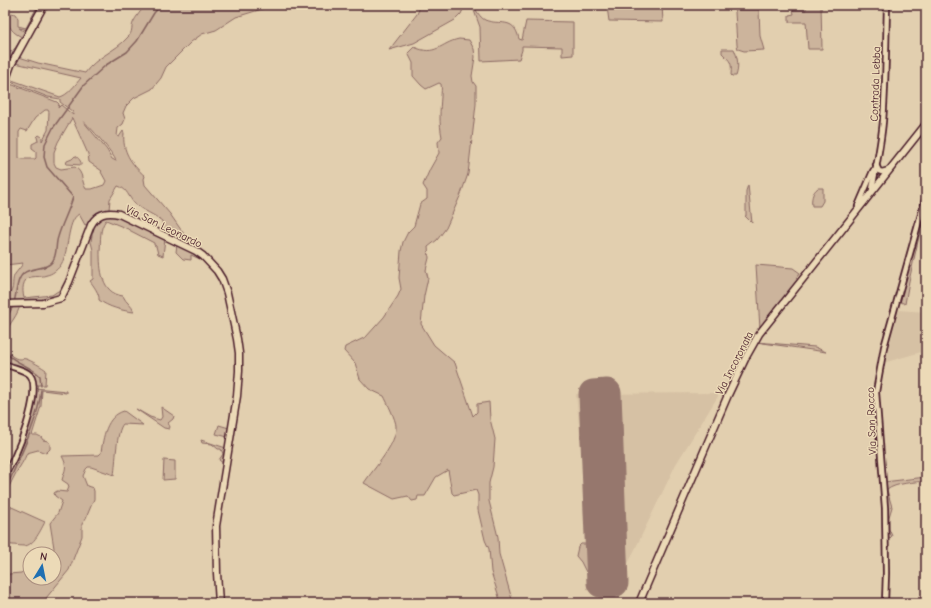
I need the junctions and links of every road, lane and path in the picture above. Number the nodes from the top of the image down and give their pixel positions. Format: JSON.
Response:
{"nodes":[{"id":1,"x":44,"y":5,"type":"edge"},
{"id":2,"x":887,"y":5,"type":"edge"},
{"id":3,"x":5,"y":81,"type":"edge"},
{"id":4,"x":926,"y":124,"type":"edge"},
{"id":5,"x":876,"y":164,"type":"junction"},
{"id":6,"x":889,"y":170,"type":"junction"},
{"id":7,"x":870,"y":179,"type":"junction"},
{"id":8,"x":872,"y":191,"type":"junction"},
{"id":9,"x":926,"y":196,"type":"edge"},
{"id":10,"x":857,"y":210,"type":"junction"},
{"id":11,"x":7,"y":305,"type":"edge"},
{"id":12,"x":5,"y":364,"type":"edge"},
{"id":13,"x":5,"y":474,"type":"edge"},
{"id":14,"x":219,"y":603,"type":"edge"},
{"id":15,"x":639,"y":603,"type":"edge"},
{"id":16,"x":885,"y":603,"type":"edge"}],
"edges":[{"from":1,"to":3,"type":"street"},
{"from":2,"to":5,"type":"street","name":"Contrada Lebba"},
{"from":4,"to":6,"type":"street","name":"Via Incoronata"},
{"from":5,"to":6,"type":"street"},
{"from":5,"to":7,"type":"street"},
{"from":5,"to":8,"type":"street"},
{"from":6,"to":8,"type":"street","name":"Via Incoronata"},
{"from":7,"to":8,"type":"street"},
{"from":7,"to":10,"type":"street"},
{"from":8,"to":10,"type":"street","name":"Via Incoronata"},
{"from":9,"to":16,"type":"street","name":"Via San Rocco"},
{"from":10,"to":15,"type":"street","name":"Via Incoronata"},
{"from":11,"to":14,"type":"street","name":"Via San Leonardo"},
{"from":12,"to":13,"type":"street"}]}
